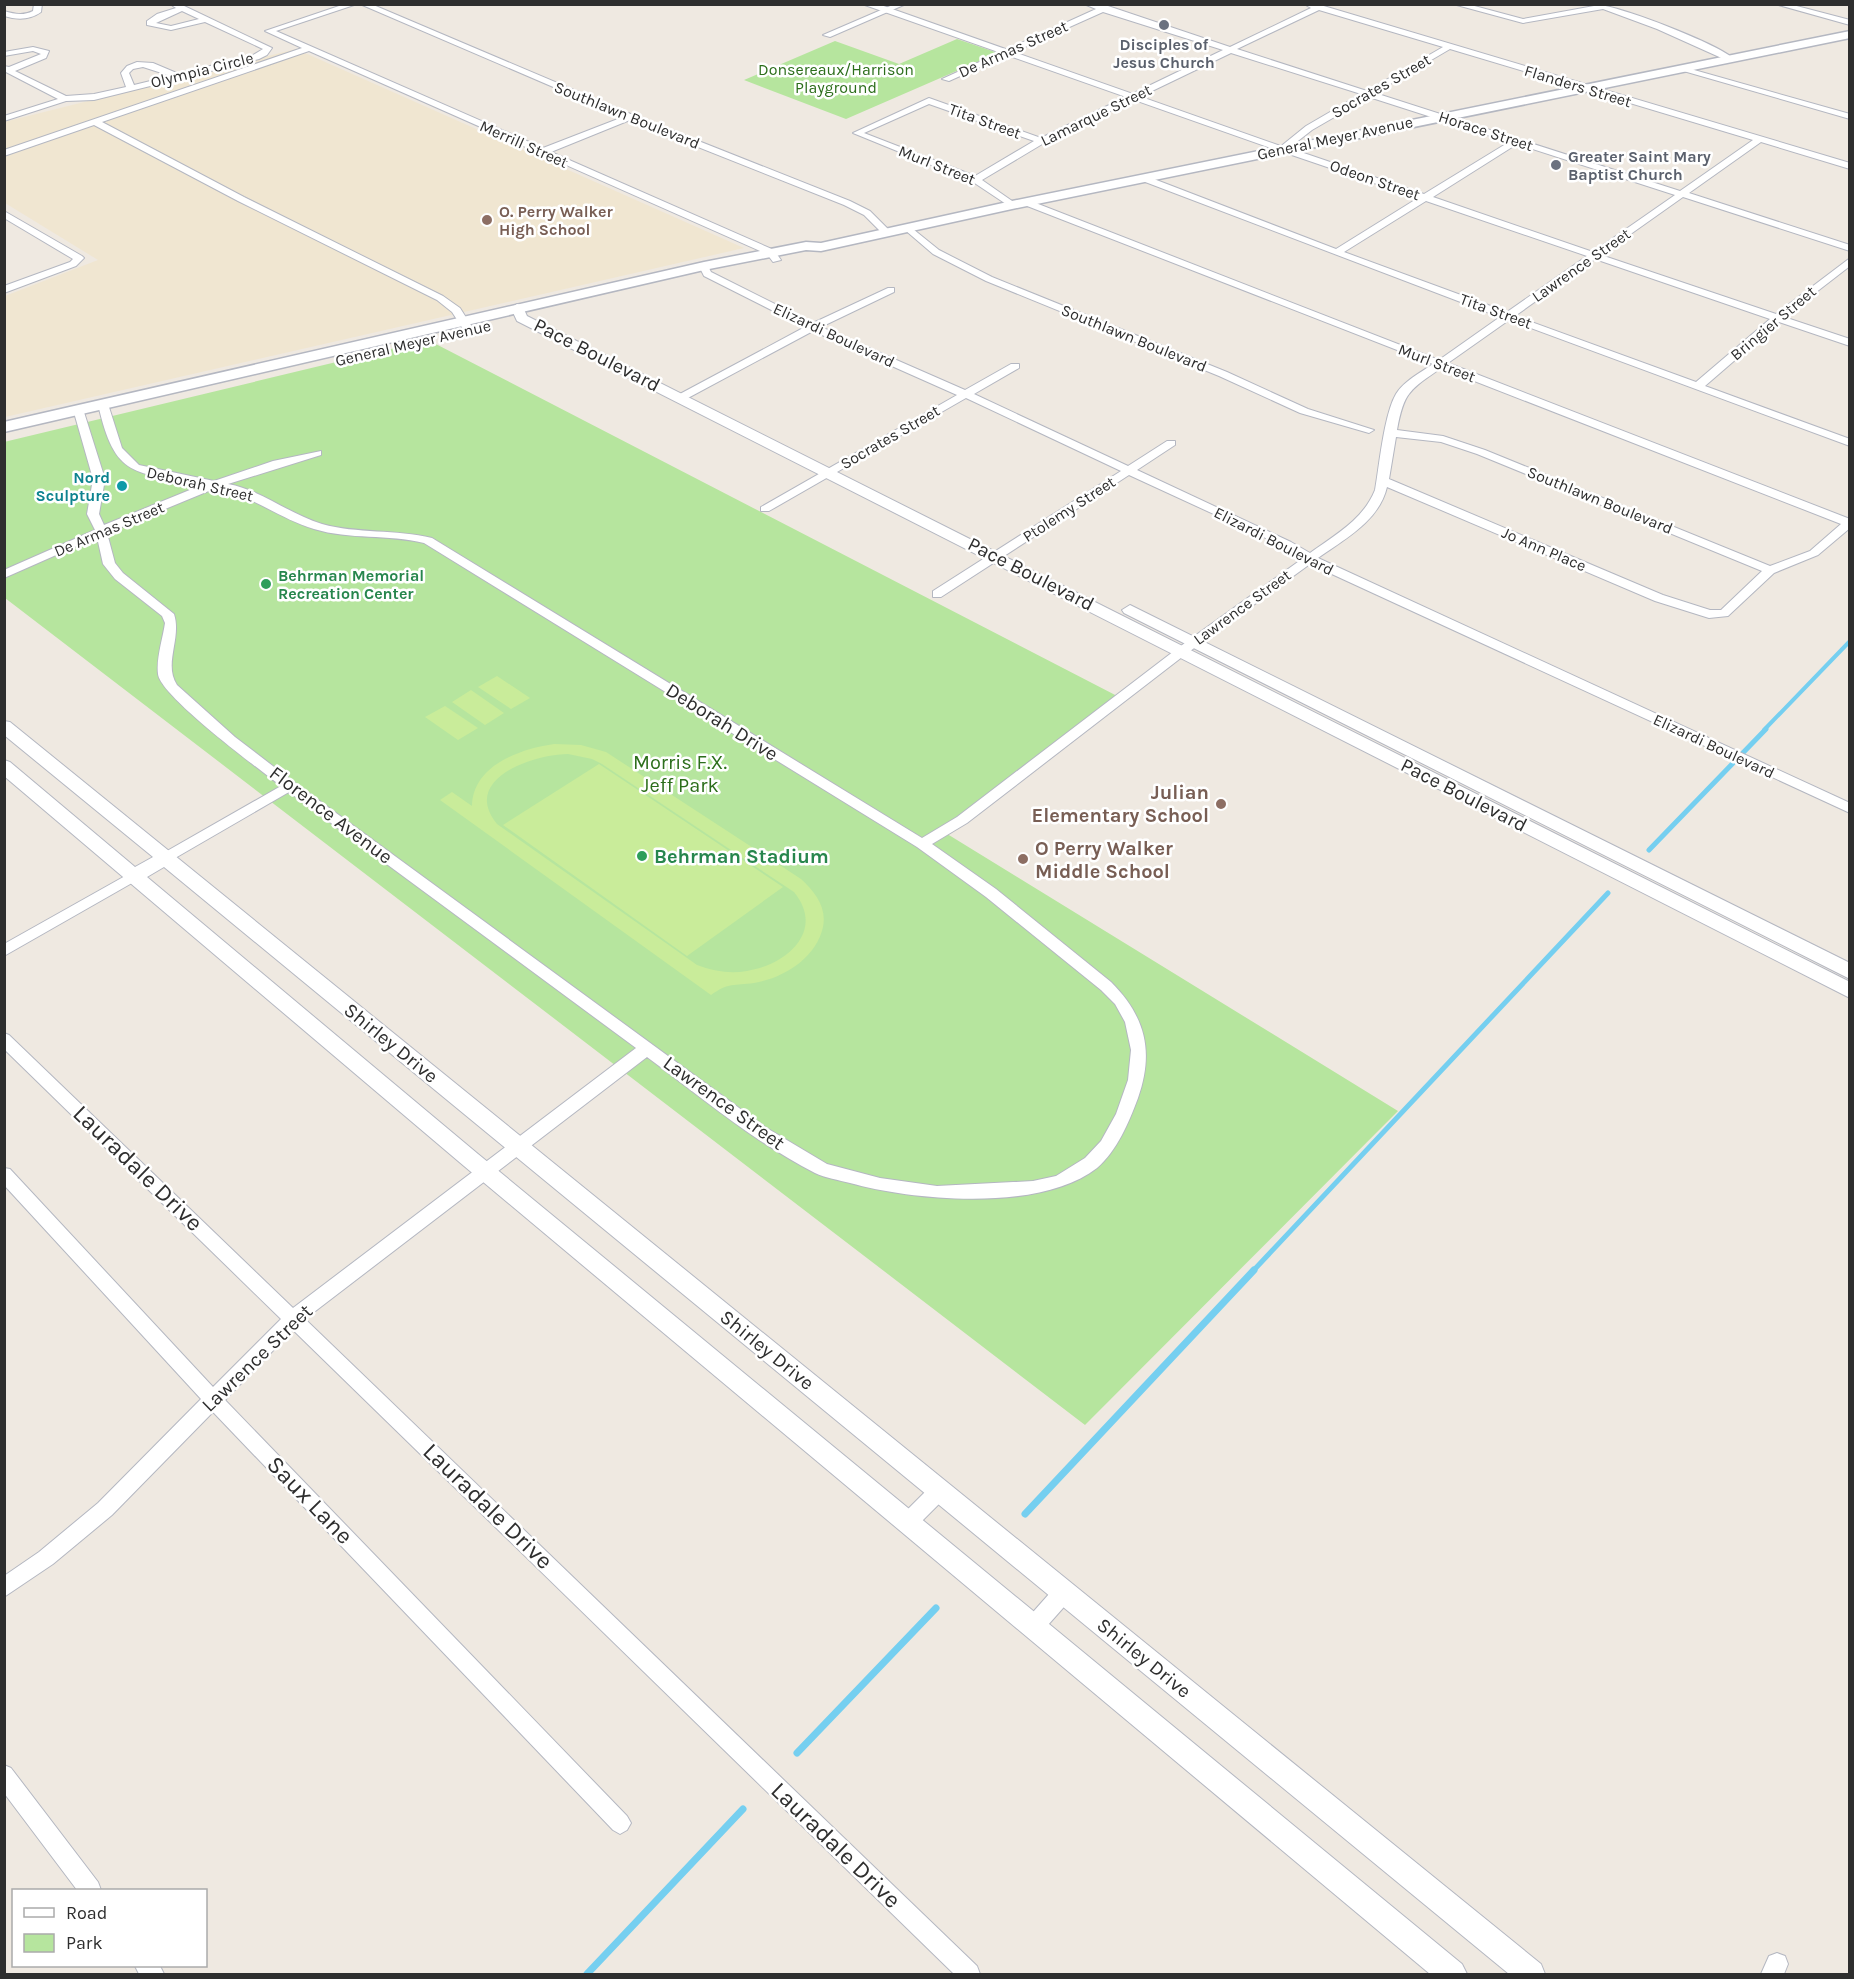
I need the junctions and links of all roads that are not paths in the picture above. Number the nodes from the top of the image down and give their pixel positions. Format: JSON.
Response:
{"nodes":[{"id":1,"x":38,"y":4,"type":"edge"},
{"id":2,"x":354,"y":4,"type":"edge"},
{"id":3,"x":363,"y":4,"type":"edge"},
{"id":4,"x":867,"y":4,"type":"edge"},
{"id":5,"x":903,"y":4,"type":"edge"},
{"id":6,"x":1087,"y":4,"type":"edge"},
{"id":7,"x":1112,"y":4,"type":"edge"},
{"id":8,"x":1307,"y":4,"type":"edge"},
{"id":9,"x":1456,"y":4,"type":"edge"},
{"id":10,"x":1595,"y":4,"type":"edge"},
{"id":11,"x":1778,"y":4,"type":"edge"},
{"id":12,"x":177,"y":7,"type":"edge"},
{"id":13,"x":1604,"y":7,"type":"junction"},
{"id":14,"x":1317,"y":8,"type":"junction"},
{"id":15,"x":1102,"y":9,"type":"junction"},
{"id":16,"x":886,"y":11,"type":"junction"},
{"id":17,"x":4,"y":13,"type":"edge"},
{"id":18,"x":207,"y":19,"type":"junction"},
{"id":19,"x":1850,"y":24,"type":"edge"},
{"id":20,"x":1850,"y":34,"type":"edge"},
{"id":21,"x":827,"y":35,"type":"dead end"},
{"id":22,"x":1450,"y":46,"type":"junction"},
{"id":23,"x":308,"y":49,"type":"junction"},
{"id":24,"x":1230,"y":50,"type":"junction"},
{"id":25,"x":1006,"y":52,"type":"junction"},
{"id":26,"x":4,"y":54,"type":"edge"},
{"id":27,"x":1729,"y":58,"type":"junction"},
{"id":28,"x":1683,"y":68,"type":"junction"},
{"id":29,"x":7,"y":69,"type":"edge"},
{"id":30,"x":178,"y":76,"type":"junction"},
{"id":31,"x":946,"y":79,"type":"dead end"},
{"id":32,"x":131,"y":88,"type":"junction"},
{"id":33,"x":1585,"y":88,"type":"junction"},
{"id":34,"x":1367,"y":95,"type":"junction"},
{"id":35,"x":1135,"y":96,"type":"junction"},
{"id":36,"x":65,"y":99,"type":"junction"},
{"id":37,"x":929,"y":101,"type":"joint"},
{"id":38,"x":1850,"y":104,"type":"edge"},
{"id":39,"x":1827,"y":111,"type":"junction"},
{"id":40,"x":630,"y":117,"type":"junction"},
{"id":41,"x":1441,"y":117,"type":"junction"},
{"id":42,"x":1850,"y":117,"type":"edge"},
{"id":43,"x":4,"y":119,"type":"edge"},
{"id":44,"x":95,"y":122,"type":"junction"},
{"id":45,"x":1760,"y":139,"type":"junction"},
{"id":46,"x":1041,"y":141,"type":"junction"},
{"id":47,"x":1516,"y":141,"type":"junction"},
{"id":48,"x":1288,"y":145,"type":"junction"},
{"id":49,"x":542,"y":152,"type":"junction"},
{"id":50,"x":4,"y":153,"type":"edge"},
{"id":51,"x":1850,"y":166,"type":"edge"},
{"id":52,"x":1143,"y":178,"type":"junction"},
{"id":53,"x":976,"y":180,"type":"junction"},
{"id":54,"x":1680,"y":195,"type":"junction"},
{"id":55,"x":1427,"y":198,"type":"junction"},
{"id":56,"x":1018,"y":204,"type":"junction"},
{"id":57,"x":4,"y":214,"type":"edge"},
{"id":58,"x":908,"y":228,"type":"junction"},
{"id":59,"x":887,"y":232,"type":"junction"},
{"id":60,"x":1850,"y":248,"type":"edge"},
{"id":61,"x":1337,"y":253,"type":"junction"},
{"id":62,"x":774,"y":256,"type":"junction"},
{"id":63,"x":1594,"y":256,"type":"junction"},
{"id":64,"x":1850,"y":261,"type":"edge"},
{"id":65,"x":705,"y":270,"type":"junction"},
{"id":66,"x":4,"y":290,"type":"edge"},
{"id":67,"x":891,"y":290,"type":"dead end"},
{"id":68,"x":520,"y":313,"type":"junction"},
{"id":69,"x":539,"y":314,"type":"junction"},
{"id":70,"x":1509,"y":316,"type":"junction"},
{"id":71,"x":1777,"y":318,"type":"junction"},
{"id":72,"x":467,"y":325,"type":"junction"},
{"id":73,"x":813,"y":327,"type":"junction"},
{"id":74,"x":1850,"y":343,"type":"edge"},
{"id":75,"x":1439,"y":364,"type":"junction"},
{"id":76,"x":1015,"y":366,"type":"dead end"},
{"id":77,"x":1697,"y":387,"type":"junction"},
{"id":78,"x":688,"y":394,"type":"junction"},
{"id":79,"x":965,"y":394,"type":"junction"},
{"id":80,"x":104,"y":409,"type":"junction"},
{"id":81,"x":80,"y":414,"type":"junction"},
{"id":82,"x":4,"y":427,"type":"edge"},
{"id":83,"x":1369,"y":430,"type":"dead end"},
{"id":84,"x":1393,"y":433,"type":"junction"},
{"id":85,"x":4,"y":438,"type":"edge"},
{"id":86,"x":1171,"y":443,"type":"dead end"},
{"id":87,"x":1850,"y":443,"type":"edge"},
{"id":88,"x":317,"y":453,"type":"dead end"},
{"id":89,"x":836,"y":468,"type":"junction"},
{"id":90,"x":1127,"y":470,"type":"junction"},
{"id":91,"x":1381,"y":480,"type":"junction"},
{"id":92,"x":212,"y":485,"type":"junction"},
{"id":93,"x":765,"y":509,"type":"dead end"},
{"id":94,"x":1849,"y":523,"type":"edge"},
{"id":95,"x":101,"y":531,"type":"junction"},
{"id":96,"x":1003,"y":553,"type":"junction"},
{"id":97,"x":1312,"y":558,"type":"junction"},
{"id":98,"x":1770,"y":570,"type":"junction"},
{"id":99,"x":4,"y":575,"type":"edge"},
{"id":100,"x":937,"y":594,"type":"dead end"},
{"id":101,"x":591,"y":640,"type":"joint"},
{"id":102,"x":1188,"y":647,"type":"junction"},
{"id":103,"x":4,"y":726,"type":"edge"},
{"id":104,"x":4,"y":766,"type":"edge"},
{"id":105,"x":290,"y":786,"type":"junction"},
{"id":106,"x":852,"y":803,"type":"joint"},
{"id":107,"x":1850,"y":809,"type":"edge"},
{"id":108,"x":922,"y":844,"type":"junction"},
{"id":109,"x":165,"y":858,"type":"junction"},
{"id":110,"x":134,"y":876,"type":"junction"},
{"id":111,"x":1662,"y":887,"type":"junction"},
{"id":112,"x":4,"y":951,"type":"edge"},
{"id":113,"x":1850,"y":972,"type":"edge"},
{"id":114,"x":1850,"y":991,"type":"edge"},
{"id":115,"x":4,"y":1040,"type":"edge"},
{"id":116,"x":646,"y":1047,"type":"junction"},
{"id":117,"x":518,"y":1147,"type":"junction"},
{"id":118,"x":485,"y":1172,"type":"junction"},
{"id":119,"x":4,"y":1174,"type":"edge"},
{"id":120,"x":293,"y":1318,"type":"junction"},
{"id":121,"x":213,"y":1400,"type":"junction"},
{"id":122,"x":939,"y":1491,"type":"junction"},
{"id":123,"x":908,"y":1523,"type":"junction"},
{"id":124,"x":4,"y":1588,"type":"edge"},
{"id":125,"x":1064,"y":1592,"type":"junction"},
{"id":126,"x":1033,"y":1627,"type":"junction"},
{"id":127,"x":4,"y":1775,"type":"edge"},
{"id":128,"x":620,"y":1823,"type":"dead end"},
{"id":129,"x":89,"y":1889,"type":"edge"},
{"id":130,"x":969,"y":1974,"type":"edge"},
{"id":131,"x":1452,"y":1974,"type":"edge"},
{"id":132,"x":1531,"y":1974,"type":"edge"}],
"edges":[{"from":1,"to":17,"type":"street"},
{"from":2,"to":23,"type":"street","name":"Merrill Street"},
{"from":3,"to":40,"type":"street","name":"Southlawn Boulevard"},
{"from":4,"to":16,"type":"street","name":"Odeon Street"},
{"from":5,"to":16,"type":"street"},
{"from":6,"to":15,"type":"street","name":"Horace Street"},
{"from":7,"to":15,"type":"street","name":"De Armas Street"},
{"from":8,"to":14,"type":"street","name":"Flanders Street"},
{"from":9,"to":13,"type":"street"},
{"from":10,"to":13,"type":"street"},
{"from":11,"to":19,"type":"street"},
{"from":12,"to":18,"type":"street","name":"Olympia Circle"},
{"from":12,"to":18,"type":"street"},
{"from":13,"to":27,"type":"street"},
{"from":14,"to":22,"type":"street","name":"Flanders Street"},
{"from":14,"to":24,"type":"street","name":"Lamarque Street"},
{"from":15,"to":24,"type":"street","name":"Horace Street"},
{"from":15,"to":25,"type":"street","name":"De Armas Street"},
{"from":16,"to":21,"type":"street"},
{"from":16,"to":25,"type":"street","name":"Odeon Street"},
{"from":18,"to":30,"type":"street","name":"Olympia Circle"},
{"from":20,"to":27,"type":"main road","name":"General Meyer Avenue"},
{"from":22,"to":33,"type":"street","name":"Flanders Street"},
{"from":22,"to":34,"type":"street","name":"Socrates Street"},
{"from":23,"to":44,"type":"street"},
{"from":23,"to":49,"type":"street","name":"Merrill Street"},
{"from":24,"to":34,"type":"street","name":"Horace Street"},
{"from":24,"to":35,"type":"street","name":"Lamarque Street"},
{"from":25,"to":31,"type":"street","name":"De Armas Street"},
{"from":25,"to":35,"type":"street","name":"Odeon Street"},
{"from":26,"to":29,"type":"street"},
{"from":27,"to":28,"type":"main road","name":"General Meyer Avenue"},
{"from":28,"to":33,"type":"main road","name":"General Meyer Avenue"},
{"from":28,"to":39,"type":"street"},
{"from":29,"to":36,"type":"street"},
{"from":30,"to":32,"type":"street","name":"Olympia Circle"},
{"from":30,"to":32,"type":"street"},
{"from":32,"to":36,"type":"street","name":"Olympia Circle"},
{"from":33,"to":41,"type":"main road","name":"General Meyer Avenue"},
{"from":33,"to":45,"type":"street","name":"Flanders Street"},
{"from":34,"to":41,"type":"street","name":"Horace Street"},
{"from":34,"to":48,"type":"street","name":"Socrates Street"},
{"from":35,"to":46,"type":"street","name":"Lamarque Street"},
{"from":35,"to":48,"type":"street","name":"Odeon Street"},
{"from":36,"to":43,"type":"street","name":"Olympia Circle"},
{"from":37,"to":46,"type":"street","name":"Tita Street"},
{"from":37,"to":53,"type":"street","name":"Murl Street"},
{"from":38,"to":39,"type":"street"},
{"from":39,"to":42,"type":"street"},
{"from":40,"to":49,"type":"street"},
{"from":40,"to":59,"type":"street","name":"Southlawn Boulevard"},
{"from":41,"to":47,"type":"street","name":"Horace Street"},
{"from":41,"to":48,"type":"main road","name":"General Meyer Avenue"},
{"from":44,"to":50,"type":"street"},
{"from":44,"to":72,"type":"street"},
{"from":45,"to":51,"type":"street","name":"Flanders Street"},
{"from":45,"to":54,"type":"street","name":"Lawrence Street"},
{"from":46,"to":53,"type":"street","name":"Lamarque Street"},
{"from":47,"to":54,"type":"street","name":"Horace Street"},
{"from":47,"to":55,"type":"street"},
{"from":48,"to":52,"type":"main road","name":"General Meyer Avenue"},
{"from":48,"to":55,"type":"street","name":"Odeon Street"},
{"from":49,"to":62,"type":"street","name":"Merrill Street"},
{"from":52,"to":56,"type":"main road","name":"General Meyer Avenue"},
{"from":52,"to":61,"type":"street","name":"Tita Street"},
{"from":53,"to":56,"type":"street","name":"Murl Street"},
{"from":54,"to":60,"type":"street","name":"Horace Street"},
{"from":54,"to":63,"type":"street","name":"Lawrence Street"},
{"from":55,"to":61,"type":"street"},
{"from":55,"to":63,"type":"street","name":"Odeon Street"},
{"from":56,"to":58,"type":"main road","name":"General Meyer Avenue"},
{"from":56,"to":75,"type":"street","name":"Murl Street"},
{"from":57,"to":66,"type":"street"},
{"from":58,"to":59,"type":"main road","name":"General Meyer Avenue"},
{"from":58,"to":83,"type":"street","name":"Southlawn Boulevard"},
{"from":59,"to":62,"type":"main road","name":"General Meyer Avenue"},
{"from":61,"to":70,"type":"street","name":"Tita Street"},
{"from":62,"to":65,"type":"main road","name":"General Meyer Avenue"},
{"from":63,"to":70,"type":"street","name":"Lawrence Street"},
{"from":63,"to":71,"type":"street","name":"Odeon Street"},
{"from":64,"to":71,"type":"street","name":"Bringier Street"},
{"from":65,"to":68,"type":"main road","name":"General Meyer Avenue"},
{"from":65,"to":69,"type":"main road","name":"General Meyer Avenue"},
{"from":65,"to":73,"type":"street","name":"Elizardi Boulevard"},
{"from":67,"to":73,"type":"street"},
{"from":68,"to":69,"type":"main road","name":"General Meyer Avenue"},
{"from":68,"to":72,"type":"main road","name":"General Meyer Avenue"},
{"from":68,"to":78,"type":"street","name":"Pace Boulevard"},
{"from":69,"to":78,"type":"street","name":"Pace Boulevard"},
{"from":70,"to":75,"type":"street","name":"Lawrence Street"},
{"from":70,"to":77,"type":"street","name":"Tita Street"},
{"from":71,"to":74,"type":"street","name":"Odeon Street"},
{"from":71,"to":77,"type":"street","name":"Bringier Street"},
{"from":72,"to":80,"type":"main road","name":"General Meyer Avenue"},
{"from":73,"to":78,"type":"street"},
{"from":73,"to":79,"type":"street","name":"Elizardi Boulevard"},
{"from":75,"to":84,"type":"street","name":"Lawrence Street"},
{"from":75,"to":94,"type":"street","name":"Murl Street"},
{"from":76,"to":79,"type":"street","name":"Socrates Street"},
{"from":77,"to":87,"type":"street","name":"Tita Street"},
{"from":78,"to":89,"type":"street","name":"Pace Boulevard"},
{"from":79,"to":89,"type":"street","name":"Socrates Street"},
{"from":79,"to":90,"type":"street","name":"Elizardi Boulevard"},
{"from":80,"to":81,"type":"main road","name":"General Meyer Avenue"},
{"from":80,"to":92,"type":"street","name":"Deborah Street"},
{"from":81,"to":82,"type":"main road","name":"General Meyer Avenue"},
{"from":81,"to":85,"type":"main road","name":"General Meyer Avenue"},
{"from":81,"to":95,"type":"street"},
{"from":84,"to":91,"type":"street","name":"Lawrence Street"},
{"from":84,"to":98,"type":"street","name":"Southlawn Boulevard"},
{"from":86,"to":90,"type":"street","name":"Ptolemy Street"},
{"from":88,"to":92,"type":"street","name":"De Armas Street"},
{"from":89,"to":93,"type":"street","name":"Socrates Street"},
{"from":89,"to":96,"type":"street","name":"Pace Boulevard"},
{"from":90,"to":96,"type":"street","name":"Ptolemy Street"},
{"from":90,"to":97,"type":"street","name":"Elizardi Boulevard"},
{"from":91,"to":97,"type":"street","name":"Lawrence Street"},
{"from":91,"to":98,"type":"street","name":"Jo Ann Place"},
{"from":92,"to":95,"type":"street","name":"De Armas Street"},
{"from":92,"to":101,"type":"street","name":"Deborah Street"},
{"from":94,"to":98,"type":"street"},
{"from":95,"to":99,"type":"street","name":"De Armas Street"},
{"from":95,"to":105,"type":"street","name":"Florence Avenue"},
{"from":96,"to":100,"type":"street","name":"Ptolemy Street"},
{"from":96,"to":102,"type":"street","name":"Pace Boulevard"},
{"from":97,"to":102,"type":"street","name":"Lawrence Street"},
{"from":97,"to":107,"type":"street","name":"Elizardi Boulevard"},
{"from":101,"to":106,"type":"street","name":"Deborah Drive"},
{"from":102,"to":108,"type":"street","name":"Lawrence Street"},
{"from":102,"to":111,"type":"street","name":"Pace Boulevard"},
{"from":103,"to":109,"type":"street","name":"Shirley Drive"},
{"from":104,"to":110,"type":"street","name":"Shirley Drive"},
{"from":105,"to":109,"type":"street"},
{"from":105,"to":116,"type":"street","name":"Florence Avenue"},
{"from":106,"to":108,"type":"street","name":"Lawrence Street"},
{"from":108,"to":116,"type":"street","name":"Lawrence Street"},
{"from":109,"to":110,"type":"street"},
{"from":109,"to":117,"type":"street","name":"Shirley Drive"},
{"from":110,"to":112,"type":"street"},
{"from":110,"to":118,"type":"street","name":"Shirley Drive"},
{"from":111,"to":113,"type":"street","name":"Pace Boulevard"},
{"from":111,"to":114,"type":"street","name":"Pace Boulevard"},
{"from":115,"to":120,"type":"street","name":"Lauradale Drive"},
{"from":116,"to":117,"type":"street","name":"Lawrence Street"},
{"from":117,"to":118,"type":"street","name":"Lawrence Street"},
{"from":117,"to":122,"type":"street","name":"Shirley Drive"},
{"from":118,"to":120,"type":"street","name":"Lawrence Street"},
{"from":118,"to":123,"type":"street","name":"Shirley Drive"},
{"from":119,"to":121,"type":"street","name":"Saux Lane"},
{"from":120,"to":121,"type":"street","name":"Lawrence Street"},
{"from":120,"to":130,"type":"street","name":"Lauradale Drive"},
{"from":121,"to":124,"type":"street","name":"Lawrence Street"},
{"from":121,"to":128,"type":"street","name":"Saux Lane"},
{"from":122,"to":123,"type":"street"},
{"from":122,"to":125,"type":"street","name":"Shirley Drive"},
{"from":123,"to":126,"type":"street","name":"Shirley Drive"},
{"from":125,"to":126,"type":"street"},
{"from":125,"to":132,"type":"street","name":"Shirley Drive"},
{"from":126,"to":131,"type":"street","name":"Shirley Drive"},
{"from":127,"to":129,"type":"street"}]}
